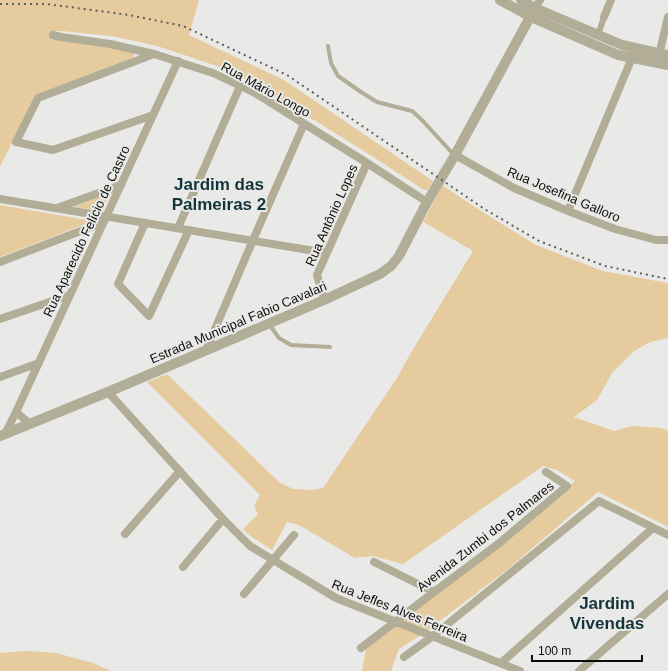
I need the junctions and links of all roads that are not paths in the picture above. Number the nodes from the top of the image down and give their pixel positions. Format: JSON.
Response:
{"nodes":[{"id":1,"x":500,"y":0,"type":"edge"},
{"id":2,"x":521,"y":0,"type":"edge"},
{"id":3,"x":610,"y":0,"type":"edge"},
{"id":4,"x":535,"y":8,"type":"edge"},
{"id":5,"x":604,"y":17,"type":"joint"},
{"id":6,"x":668,"y":17,"type":"edge"},
{"id":7,"x":53,"y":35,"type":"dead end"},
{"id":8,"x":598,"y":35,"type":"junction"},
{"id":9,"x":328,"y":46,"type":"dead end"},
{"id":10,"x":634,"y":53,"type":"junction"},
{"id":11,"x":154,"y":54,"type":"junction"},
{"id":12,"x":661,"y":57,"type":"edge"},
{"id":13,"x":178,"y":60,"type":"junction"},
{"id":14,"x":668,"y":65,"type":"edge"},
{"id":15,"x":240,"y":86,"type":"junction"},
{"id":16,"x":153,"y":114,"type":"junction"},
{"id":17,"x":304,"y":124,"type":"junction"},
{"id":18,"x":455,"y":155,"type":"junction"},
{"id":19,"x":367,"y":163,"type":"junction"},
{"id":20,"x":121,"y":185,"type":"junction"},
{"id":21,"x":0,"y":199,"type":"edge"},
{"id":22,"x":427,"y":202,"type":"junction"},
{"id":23,"x":56,"y":208,"type":"junction"},
{"id":24,"x":568,"y":211,"type":"junction"},
{"id":25,"x":105,"y":219,"type":"junction"},
{"id":26,"x":145,"y":223,"type":"junction"},
{"id":27,"x":178,"y":228,"type":"junction"},
{"id":28,"x":189,"y":230,"type":"junction"},
{"id":29,"x":253,"y":240,"type":"junction"},
{"id":30,"x":668,"y":240,"type":"edge"},
{"id":31,"x":327,"y":252,"type":"junction"},
{"id":32,"x":0,"y":262,"type":"edge"},
{"id":33,"x":70,"y":295,"type":"junction"},
{"id":34,"x":324,"y":300,"type":"junction"},
{"id":35,"x":0,"y":319,"type":"edge"},
{"id":36,"x":269,"y":324,"type":"junction"},
{"id":37,"x":330,"y":347,"type":"dead end"},
{"id":38,"x":206,"y":350,"type":"junction"},
{"id":39,"x":39,"y":363,"type":"junction"},
{"id":40,"x":0,"y":377,"type":"edge"},
{"id":41,"x":108,"y":392,"type":"junction"},
{"id":42,"x":16,"y":412,"type":"junction"},
{"id":43,"x":30,"y":424,"type":"junction"},
{"id":44,"x":2,"y":435,"type":"edge"},
{"id":45,"x":180,"y":472,"type":"junction"},
{"id":46,"x":546,"y":472,"type":"dead end"},
{"id":47,"x":223,"y":519,"type":"junction"},
{"id":48,"x":653,"y":528,"type":"junction"},
{"id":49,"x":125,"y":534,"type":"dead end"},
{"id":50,"x":294,"y":535,"type":"dead end"},
{"id":51,"x":668,"y":535,"type":"edge"},
{"id":52,"x":273,"y":560,"type":"junction"},
{"id":53,"x":374,"y":562,"type":"dead end"},
{"id":54,"x":183,"y":567,"type":"dead end"},
{"id":55,"x":434,"y":592,"type":"junction"},
{"id":56,"x":244,"y":594,"type":"dead end"},
{"id":57,"x":668,"y":594,"type":"edge"},
{"id":58,"x":395,"y":622,"type":"junction"},
{"id":59,"x":432,"y":636,"type":"junction"},
{"id":60,"x":361,"y":648,"type":"dead end"},
{"id":61,"x":404,"y":657,"type":"dead end"},
{"id":62,"x":501,"y":663,"type":"junction"},
{"id":63,"x":520,"y":671,"type":"edge"},
{"id":64,"x":579,"y":671,"type":"edge"}],
"edges":[{"from":1,"to":4,"type":"street"},
{"from":2,"to":4,"type":"street"},
{"from":3,"to":5,"type":"street"},
{"from":4,"to":8,"type":"street"},
{"from":4,"to":10,"type":"street"},
{"from":4,"to":18,"type":"street","name":"Estrada Municipal Fabio Cavalari"},
{"from":5,"to":8,"type":"street"},
{"from":6,"to":12,"type":"street"},
{"from":7,"to":11,"type":"street","name":"Rua Mário Longo"},
{"from":8,"to":10,"type":"street"},
{"from":9,"to":18,"type":"lane"},
{"from":10,"to":12,"type":"street"},
{"from":10,"to":24,"type":"street"},
{"from":11,"to":13,"type":"street","name":"Rua Mário Longo"},
{"from":11,"to":16,"type":"street"},
{"from":12,"to":14,"type":"street"},
{"from":13,"to":15,"type":"street","name":"Rua Mário Longo"},
{"from":13,"to":16,"type":"street","name":"Rua Aparecido Felício de Castro"},
{"from":15,"to":17,"type":"street","name":"Rua Mário Longo"},
{"from":15,"to":27,"type":"street"},
{"from":16,"to":20,"type":"street","name":"Rua Aparecido Felício de Castro"},
{"from":17,"to":19,"type":"street","name":"Rua Mário Longo"},
{"from":17,"to":29,"type":"street"},
{"from":18,"to":22,"type":"street","name":"Estrada Municipal Fabio Cavalari"},
{"from":18,"to":24,"type":"street","name":"Rua Josefina Galloro"},
{"from":19,"to":22,"type":"street","name":"Rua Mário Longo"},
{"from":19,"to":31,"type":"street","name":"Rua Antônio Lopes"},
{"from":20,"to":23,"type":"street"},
{"from":20,"to":25,"type":"street","name":"Rua Aparecido Felício de Castro"},
{"from":21,"to":23,"type":"street"},
{"from":22,"to":34,"type":"street","name":"Estrada Municipal Fabio Cavalari"},
{"from":23,"to":25,"type":"street"},
{"from":24,"to":30,"type":"street","name":"Rua Josefina Galloro"},
{"from":25,"to":26,"type":"street"},
{"from":25,"to":32,"type":"street"},
{"from":25,"to":33,"type":"street","name":"Rua Aparecido Felício de Castro"},
{"from":26,"to":27,"type":"street"},
{"from":26,"to":28,"type":"street"},
{"from":27,"to":28,"type":"street"},
{"from":28,"to":29,"type":"street"},
{"from":29,"to":31,"type":"street"},
{"from":29,"to":38,"type":"street"},
{"from":31,"to":34,"type":"street","name":"Rua Antônio Lopes"},
{"from":33,"to":35,"type":"street"},
{"from":33,"to":39,"type":"street","name":"Rua Aparecido Felício de Castro"},
{"from":34,"to":36,"type":"street","name":"Estrada Municipal Fabio Cavalari"},
{"from":36,"to":37,"type":"lane"},
{"from":36,"to":38,"type":"street","name":"Estrada Municipal Fabio Cavalari"},
{"from":38,"to":41,"type":"street","name":"Estrada Municipal Fabio Cavalari"},
{"from":39,"to":40,"type":"street"},
{"from":39,"to":42,"type":"street","name":"Rua Aparecido Felício de Castro"},
{"from":41,"to":43,"type":"street","name":"Estrada Municipal Fabio Cavalari"},
{"from":41,"to":45,"type":"street","name":"Rua Jefles Alves Ferreira"},
{"from":42,"to":43,"type":"street"},
{"from":42,"to":44,"type":"street","name":"Rua Aparecido Felício de Castro"},
{"from":43,"to":44,"type":"street","name":"Estrada Municipal Fabio Cavalari"},
{"from":45,"to":47,"type":"street","name":"Rua Jefles Alves Ferreira"},
{"from":45,"to":49,"type":"street"},
{"from":46,"to":55,"type":"street","name":"Avenida Zumbi dos Palmares"},
{"from":47,"to":52,"type":"street","name":"Rua Jefles Alves Ferreira"},
{"from":47,"to":54,"type":"street"},
{"from":48,"to":51,"type":"street"},
{"from":48,"to":59,"type":"street"},
{"from":48,"to":62,"type":"street"},
{"from":50,"to":52,"type":"street"},
{"from":52,"to":56,"type":"street"},
{"from":52,"to":58,"type":"street","name":"Rua Jefles Alves Ferreira"},
{"from":53,"to":55,"type":"street"},
{"from":55,"to":58,"type":"street","name":"Avenida Zumbi dos Palmares"},
{"from":57,"to":64,"type":"street"},
{"from":58,"to":59,"type":"street","name":"Rua Jefles Alves Ferreira"},
{"from":58,"to":60,"type":"street","name":"Avenida Zumbi dos Palmares"},
{"from":59,"to":61,"type":"street"},
{"from":59,"to":62,"type":"street","name":"Rua Jefles Alves Ferreira"},
{"from":62,"to":63,"type":"street","name":"Rua Jefles Alves Ferreira"}]}
